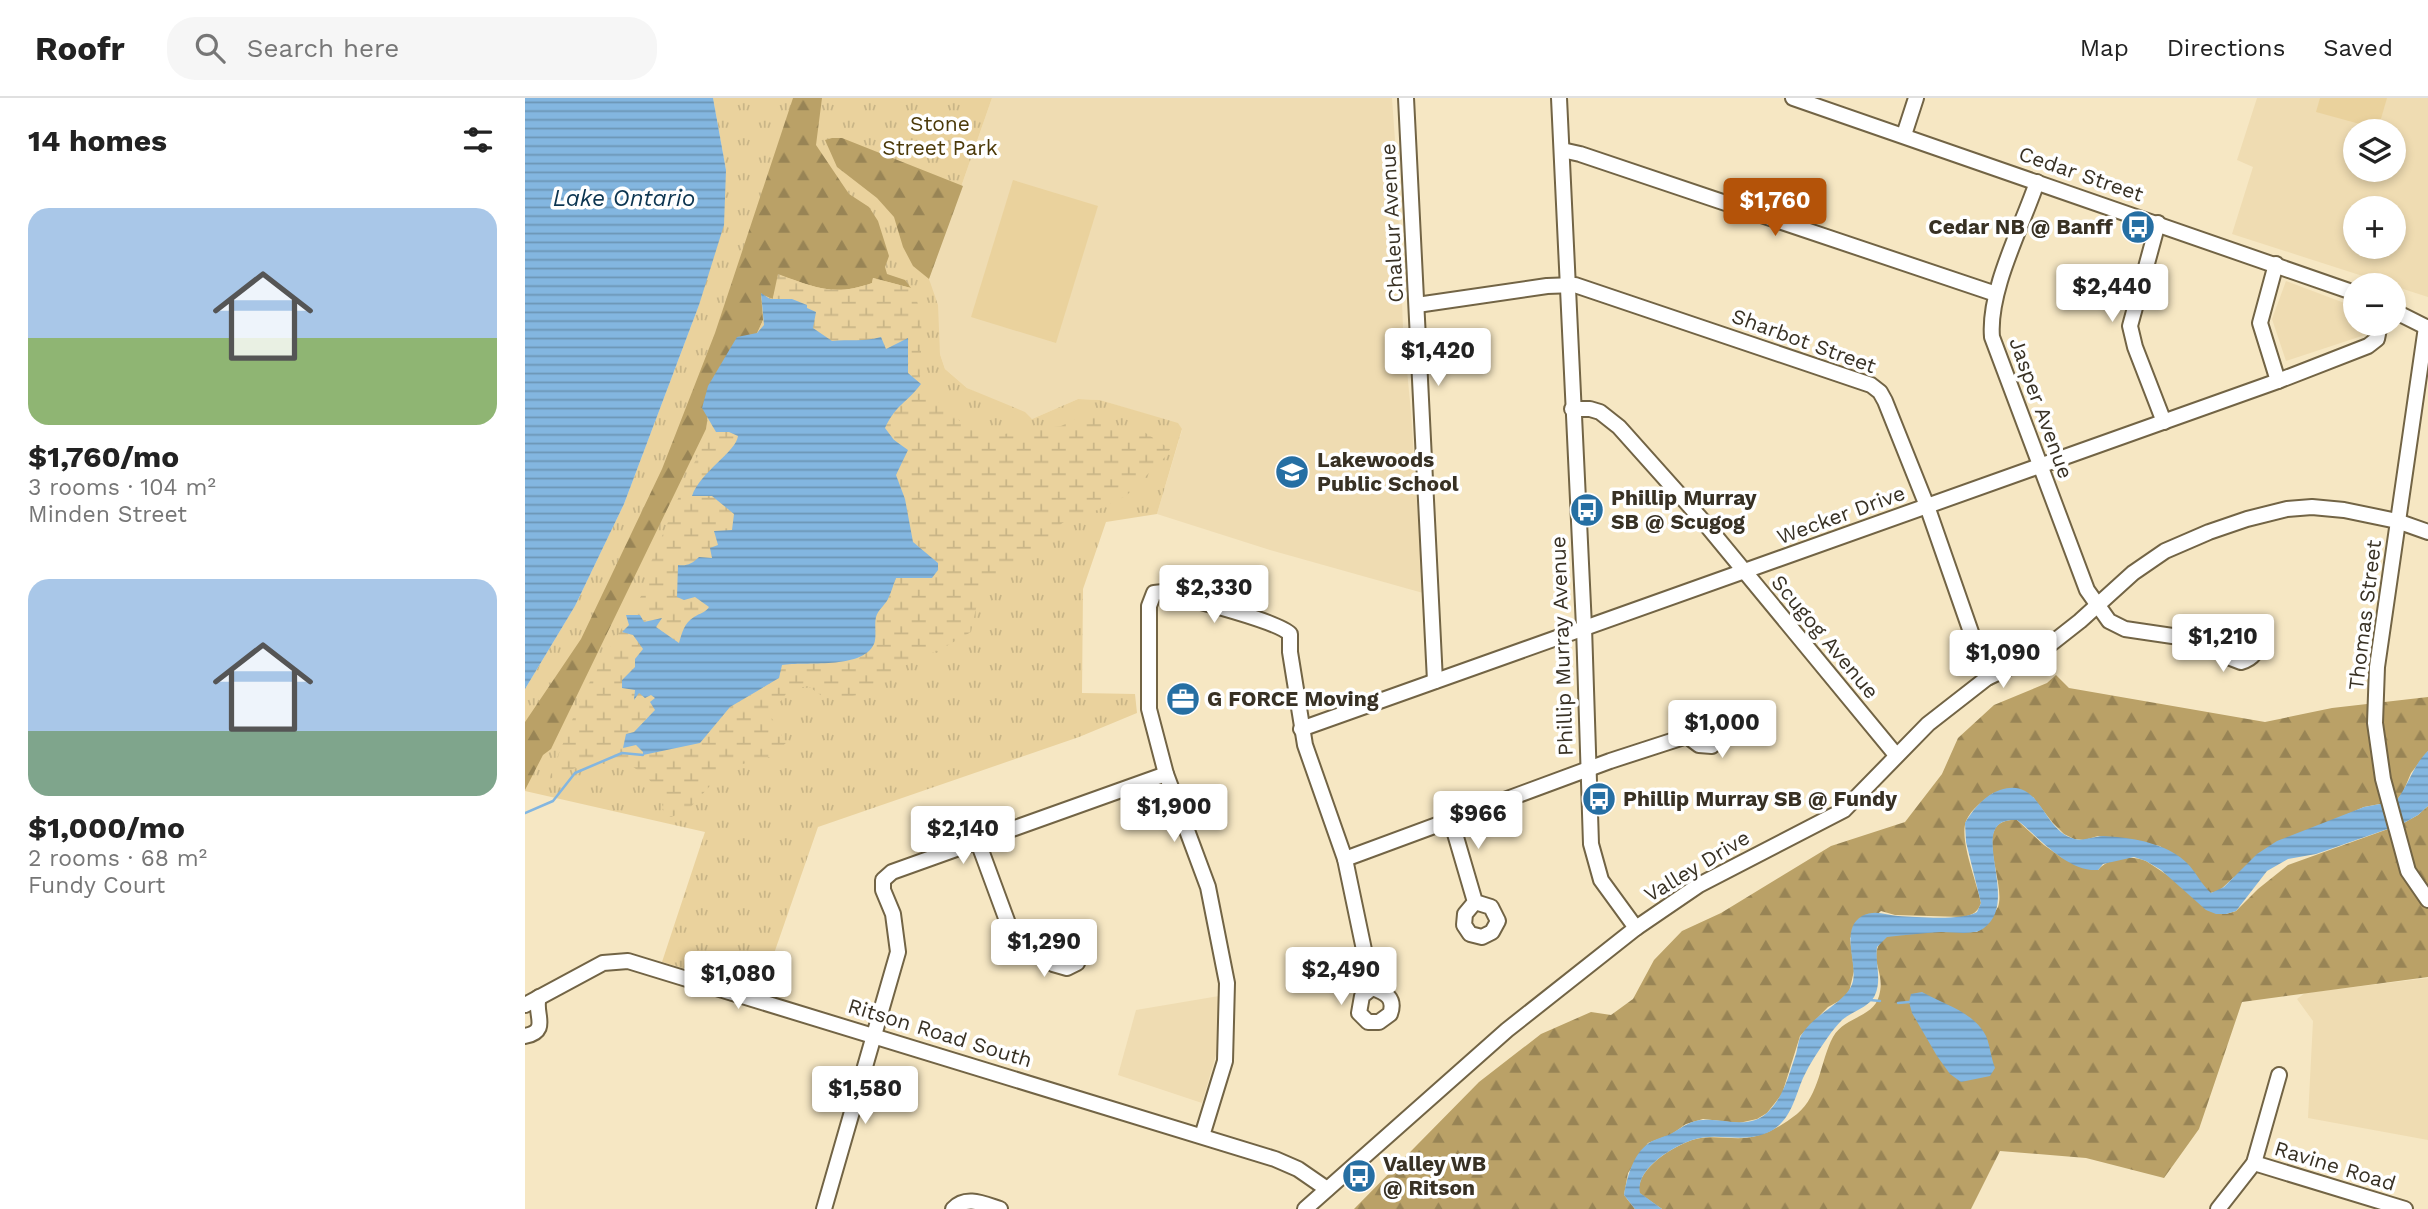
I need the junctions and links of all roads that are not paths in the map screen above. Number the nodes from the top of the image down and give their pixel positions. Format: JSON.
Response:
{"nodes":[{"id":1,"x":1406,"y":98,"type":"edge"},
{"id":2,"x":1559,"y":98,"type":"edge"},
{"id":3,"x":1793,"y":98,"type":"edge"},
{"id":4,"x":1916,"y":98,"type":"edge"},
{"id":5,"x":1904,"y":135,"type":"junction"},
{"id":6,"x":1562,"y":150,"type":"junction"},
{"id":7,"x":2037,"y":182,"type":"junction"},
{"id":8,"x":2158,"y":223,"type":"junction"},
{"id":9,"x":2276,"y":264,"type":"junction"},
{"id":10,"x":1567,"y":285,"type":"junction"},
{"id":11,"x":2343,"y":289,"type":"edge"},
{"id":12,"x":1996,"y":294,"type":"junction"},
{"id":13,"x":1417,"y":305,"type":"junction"},
{"id":14,"x":2406,"y":317,"type":"edge"},
{"id":15,"x":2427,"y":328,"type":"edge"},
{"id":16,"x":2378,"y":336,"type":"edge"},
{"id":17,"x":2278,"y":381,"type":"junction"},
{"id":18,"x":1573,"y":409,"type":"junction"},
{"id":19,"x":2164,"y":422,"type":"junction"},
{"id":20,"x":2039,"y":466,"type":"junction"},
{"id":21,"x":1927,"y":506,"type":"junction"},
{"id":22,"x":2397,"y":521,"type":"junction"},
{"id":23,"x":2428,"y":532,"type":"edge"},
{"id":24,"x":1744,"y":572,"type":"junction"},
{"id":25,"x":2097,"y":605,"type":"junction"},
{"id":26,"x":1584,"y":627,"type":"junction"},
{"id":27,"x":2220,"y":643,"type":"dead end"},
{"id":28,"x":1987,"y":678,"type":"junction"},
{"id":29,"x":1435,"y":681,"type":"junction"},
{"id":30,"x":1301,"y":729,"type":"junction"},
{"id":31,"x":1687,"y":736,"type":"dead end"},
{"id":32,"x":1896,"y":755,"type":"junction"},
{"id":33,"x":1588,"y":770,"type":"junction"},
{"id":34,"x":1166,"y":774,"type":"junction"},
{"id":35,"x":1451,"y":820,"type":"junction"},
{"id":36,"x":978,"y":842,"type":"junction"},
{"id":37,"x":1345,"y":859,"type":"junction"},
{"id":38,"x":2428,"y":900,"type":"edge"},
{"id":39,"x":1475,"y":902,"type":"dead end"},
{"id":40,"x":1636,"y":928,"type":"junction"},
{"id":41,"x":1043,"y":953,"type":"dead end"},
{"id":42,"x":1372,"y":988,"type":"dead end"},
{"id":43,"x":538,"y":997,"type":"junction"},
{"id":44,"x":525,"y":1005,"type":"edge"},
{"id":45,"x":872,"y":1034,"type":"junction"},
{"id":46,"x":525,"y":1036,"type":"edge"},
{"id":47,"x":2279,"y":1075,"type":"dead end"},
{"id":48,"x":1202,"y":1136,"type":"junction"},
{"id":49,"x":2254,"y":1163,"type":"junction"},
{"id":50,"x":1327,"y":1189,"type":"junction"},
{"id":51,"x":824,"y":1209,"type":"edge"},
{"id":52,"x":953,"y":1209,"type":"edge"},
{"id":53,"x":1000,"y":1209,"type":"edge"},
{"id":54,"x":1305,"y":1209,"type":"edge"},
{"id":55,"x":2218,"y":1209,"type":"edge"},
{"id":56,"x":2405,"y":1209,"type":"edge"}],
"edges":[{"from":1,"to":13,"type":"street","name":"Chaleur Avenue"},
{"from":2,"to":6,"type":"street","name":"Phillip Murray Avenue"},
{"from":3,"to":5,"type":"street","name":"Cedar Street"},
{"from":4,"to":5,"type":"street"},
{"from":5,"to":7,"type":"street","name":"Cedar Street"},
{"from":6,"to":10,"type":"street","name":"Phillip Murray Avenue"},
{"from":6,"to":12,"type":"street"},
{"from":7,"to":8,"type":"street","name":"Cedar Street"},
{"from":7,"to":12,"type":"street","name":"Jasper Avenue"},
{"from":8,"to":9,"type":"street","name":"Cedar Street"},
{"from":8,"to":19,"type":"street"},
{"from":9,"to":11,"type":"street","name":"Cedar Street"},
{"from":9,"to":17,"type":"street"},
{"from":10,"to":13,"type":"street","name":"Sharbot Street"},
{"from":10,"to":18,"type":"street","name":"Phillip Murray Avenue"},
{"from":10,"to":21,"type":"street","name":"Sharbot Street"},
{"from":12,"to":20,"type":"street","name":"Jasper Avenue"},
{"from":13,"to":29,"type":"street","name":"Chaleur Avenue"},
{"from":14,"to":15,"type":"street"},
{"from":15,"to":22,"type":"street","name":"Thomas Street"},
{"from":16,"to":17,"type":"street","name":"Wecker Drive"},
{"from":17,"to":19,"type":"street","name":"Wecker Drive"},
{"from":18,"to":24,"type":"street","name":"Scugog Avenue"},
{"from":18,"to":26,"type":"street","name":"Phillip Murray Avenue"},
{"from":19,"to":20,"type":"street","name":"Wecker Drive"},
{"from":20,"to":21,"type":"street","name":"Wecker Drive"},
{"from":20,"to":25,"type":"street","name":"Jasper Avenue"},
{"from":21,"to":24,"type":"street","name":"Wecker Drive"},
{"from":21,"to":28,"type":"street","name":"Sharbot Street"},
{"from":22,"to":23,"type":"street","name":"Valley Drive"},
{"from":22,"to":25,"type":"street","name":"Valley Drive"},
{"from":22,"to":38,"type":"street","name":"Thomas Street"},
{"from":24,"to":26,"type":"street","name":"Wecker Drive"},
{"from":24,"to":32,"type":"street","name":"Scugog Avenue"},
{"from":25,"to":27,"type":"street"},
{"from":25,"to":28,"type":"street","name":"Valley Drive"},
{"from":26,"to":29,"type":"street","name":"Wecker Drive"},
{"from":26,"to":33,"type":"street","name":"Phillip Murray Avenue"},
{"from":28,"to":32,"type":"street","name":"Valley Drive"},
{"from":29,"to":30,"type":"street","name":"Wecker Drive"},
{"from":30,"to":34,"type":"street"},
{"from":30,"to":37,"type":"street"},
{"from":31,"to":33,"type":"street"},
{"from":32,"to":40,"type":"street","name":"Valley Drive"},
{"from":33,"to":35,"type":"street"},
{"from":33,"to":40,"type":"street","name":"Phillip Murray Avenue"},
{"from":34,"to":36,"type":"street"},
{"from":34,"to":48,"type":"street"},
{"from":35,"to":37,"type":"street"},
{"from":35,"to":39,"type":"street"},
{"from":36,"to":41,"type":"street"},
{"from":36,"to":45,"type":"street"},
{"from":37,"to":42,"type":"street"},
{"from":40,"to":50,"type":"street","name":"Valley Drive"},
{"from":43,"to":44,"type":"street","name":"Ritson Road South"},
{"from":43,"to":45,"type":"street","name":"Ritson Road South"},
{"from":43,"to":46,"type":"street"},
{"from":45,"to":48,"type":"street","name":"Ritson Road South"},
{"from":45,"to":51,"type":"street"},
{"from":47,"to":49,"type":"street"},
{"from":48,"to":50,"type":"street","name":"Ritson Road South"},
{"from":49,"to":55,"type":"street"},
{"from":49,"to":56,"type":"street","name":"Ravine Road"},
{"from":50,"to":54,"type":"street","name":"Valley Drive"},
{"from":52,"to":53,"type":"street"}]}
